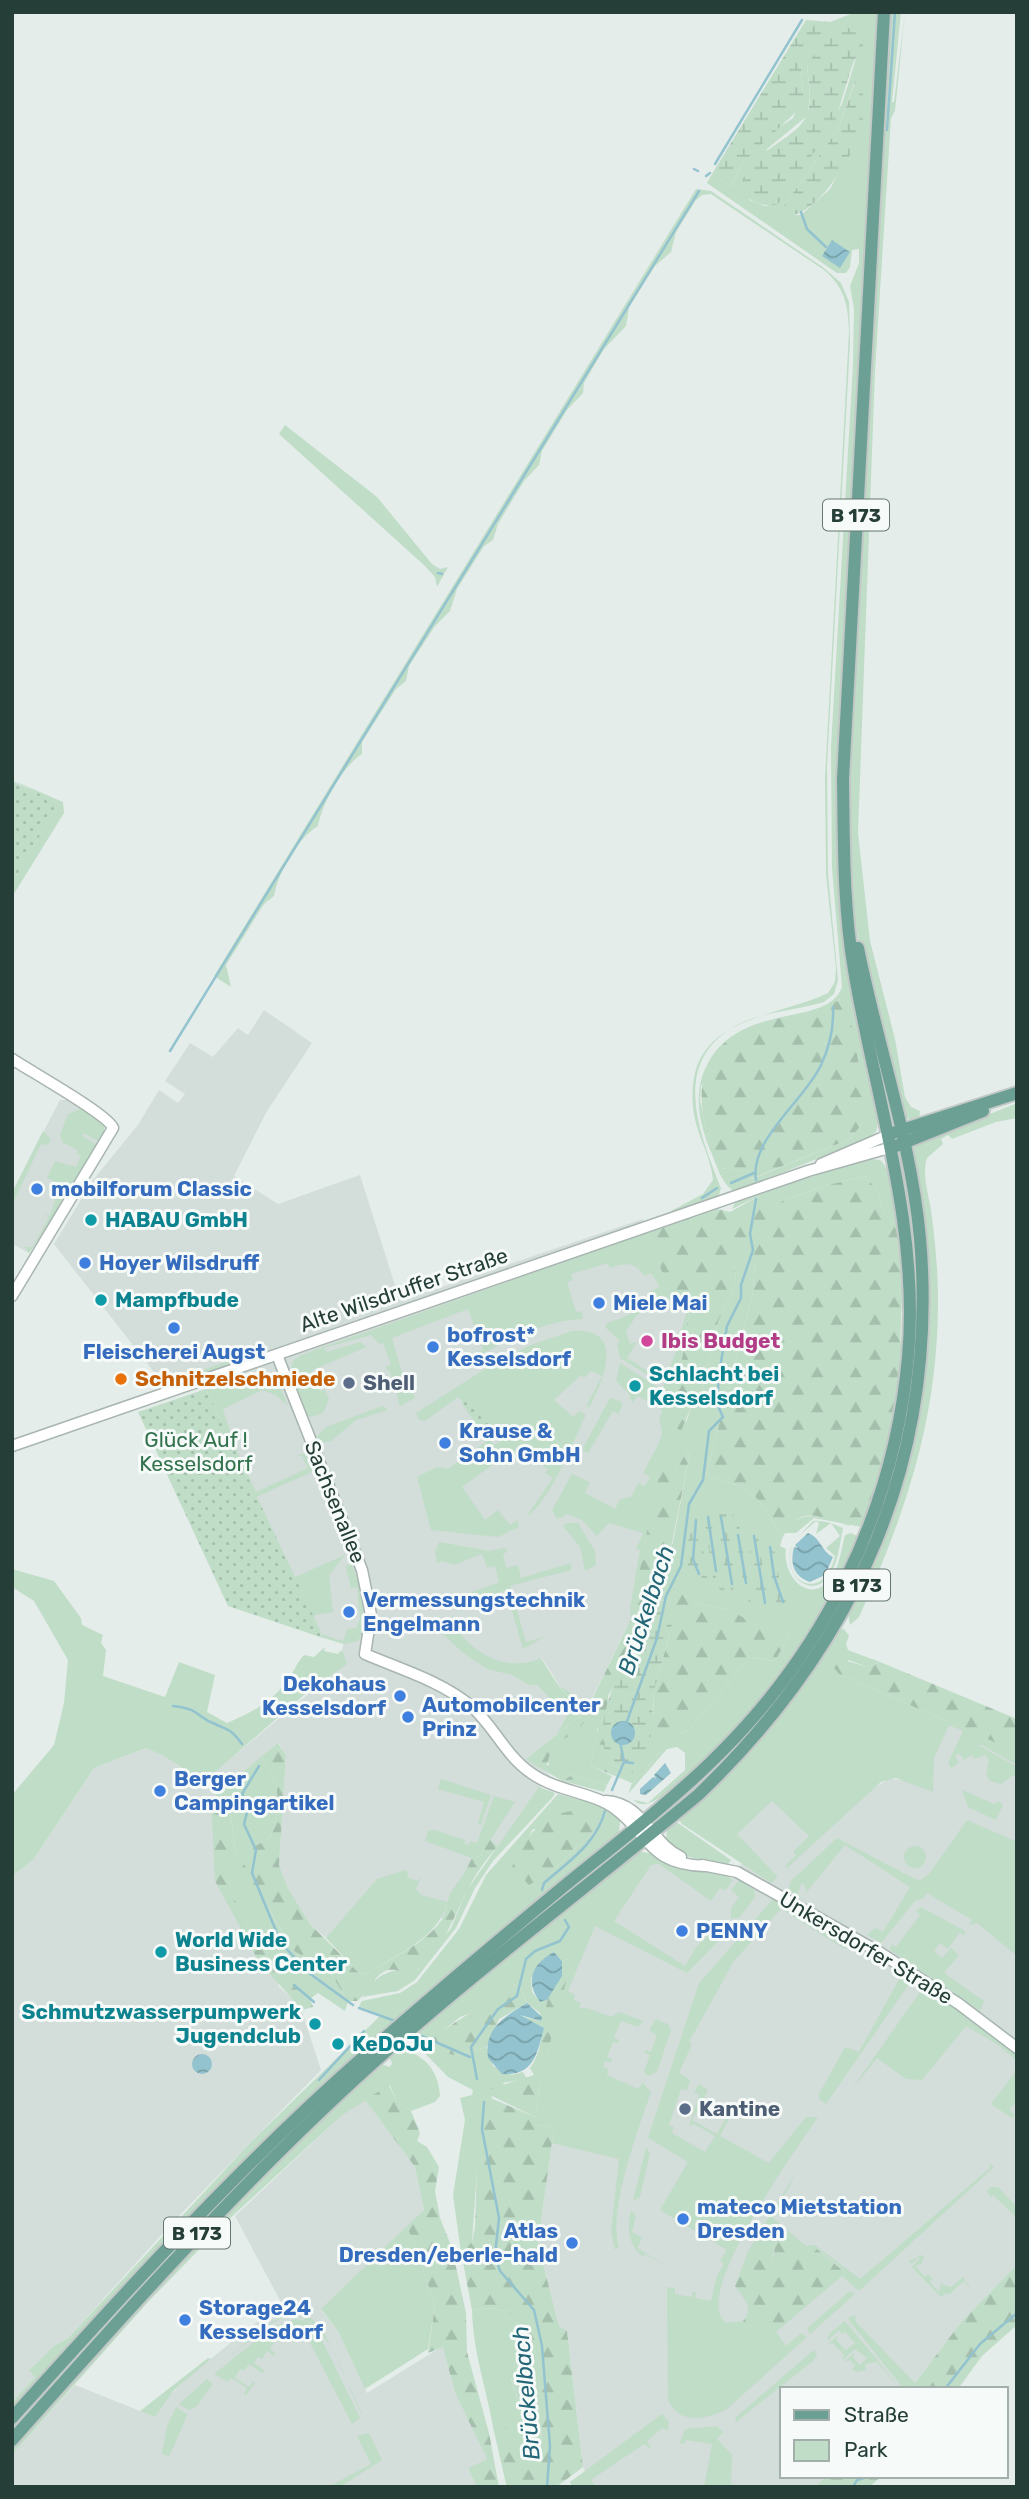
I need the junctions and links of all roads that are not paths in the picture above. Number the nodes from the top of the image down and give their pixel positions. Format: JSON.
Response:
{"nodes":[{"id":1,"x":884,"y":12,"type":"edge"},
{"id":2,"x":845,"y":861,"type":"junction"},
{"id":3,"x":12,"y":1059,"type":"edge"},
{"id":4,"x":1017,"y":1093,"type":"edge"},
{"id":5,"x":1017,"y":1099,"type":"edge"},
{"id":6,"x":902,"y":1137,"type":"junction"},
{"id":7,"x":888,"y":1142,"type":"junction"},
{"id":8,"x":12,"y":1296,"type":"edge"},
{"id":9,"x":277,"y":1355,"type":"junction"},
{"id":10,"x":12,"y":1446,"type":"edge"},
{"id":11,"x":365,"y":1654,"type":"joint"},
{"id":12,"x":638,"y":1825,"type":"junction"},
{"id":13,"x":648,"y":1836,"type":"junction"},
{"id":14,"x":410,"y":2024,"type":"junction"},
{"id":15,"x":393,"y":2039,"type":"junction"},
{"id":16,"x":1017,"y":2048,"type":"edge"},
{"id":17,"x":12,"y":2417,"type":"edge"},
{"id":18,"x":12,"y":2440,"type":"edge"}],
"edges":[{"from":1,"to":2,"type":"main road","number":"B 173"},
{"from":2,"to":6,"type":"main road","number":"B 173"},
{"from":2,"to":7,"type":"main road","number":"B 173"},
{"from":3,"to":8,"type":"street"},
{"from":4,"to":6,"type":"main road"},
{"from":5,"to":6,"type":"main road"},
{"from":6,"to":7,"type":"main road","name":"Alte Wilsdruffer Straße"},
{"from":6,"to":13,"type":"main road","number":"B 173"},
{"from":7,"to":9,"type":"street","name":"Alte Wilsdruffer Straße"},
{"from":7,"to":12,"type":"main road","number":"B 173"},
{"from":9,"to":10,"type":"street","name":"Alte Wilsdruffer Straße"},
{"from":9,"to":11,"type":"street","name":"Sachsenallee"},
{"from":11,"to":12,"type":"street","name":"Unkersdorfer Straße"},
{"from":12,"to":13,"type":"street","name":"Unkersdorfer Straße"},
{"from":12,"to":14,"type":"main road","number":"B 173"},
{"from":13,"to":14,"type":"main road","number":"B 173"},
{"from":13,"to":16,"type":"street","name":"Unkersdorfer Straße"},
{"from":14,"to":15,"type":"main road","number":"B 173"},
{"from":15,"to":17,"type":"main road","number":"B 173"},
{"from":15,"to":18,"type":"main road","number":"B 173"}]}
